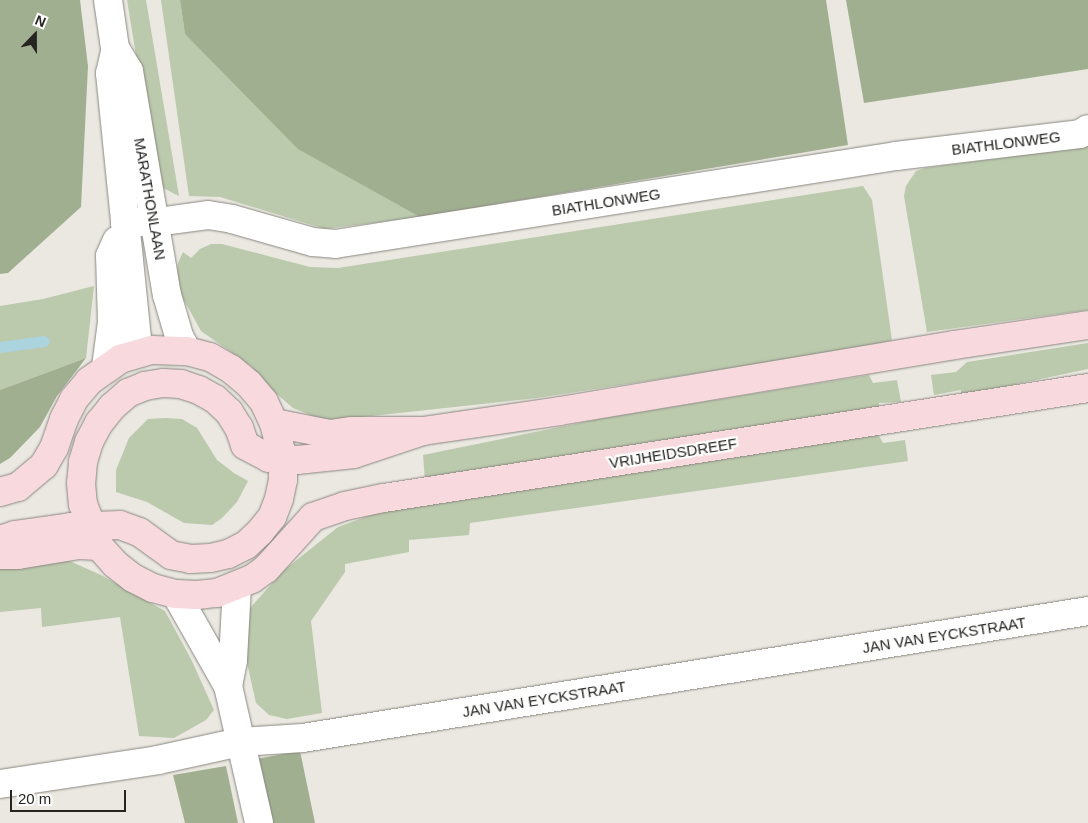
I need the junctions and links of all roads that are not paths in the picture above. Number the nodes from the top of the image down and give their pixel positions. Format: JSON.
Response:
{"nodes":[{"id":1,"x":108,"y":0,"type":"edge"},
{"id":2,"x":115,"y":48,"type":"junction"},
{"id":3,"x":1088,"y":130,"type":"edge"},
{"id":4,"x":153,"y":222,"type":"junction"},
{"id":5,"x":125,"y":223,"type":"junction"},
{"id":6,"x":1088,"y":325,"type":"edge"},
{"id":7,"x":187,"y":351,"type":"junction"},
{"id":8,"x":135,"y":354,"type":"junction"},
{"id":9,"x":106,"y":367,"type":"junction"},
{"id":10,"x":1088,"y":388,"type":"edge"},
{"id":11,"x":128,"y":393,"type":"junction"},
{"id":12,"x":274,"y":423,"type":"junction"},
{"id":13,"x":424,"y":431,"type":"junction"},
{"id":14,"x":283,"y":460,"type":"junction"},
{"id":15,"x":0,"y":492,"type":"edge"},
{"id":16,"x":94,"y":535,"type":"junction"},
{"id":17,"x":0,"y":540,"type":"edge"},
{"id":18,"x":246,"y":545,"type":"junction"},
{"id":19,"x":0,"y":555,"type":"edge"},
{"id":20,"x":237,"y":586,"type":"junction"},
{"id":21,"x":176,"y":594,"type":"junction"},
{"id":22,"x":1088,"y":611,"type":"edge"},
{"id":23,"x":228,"y":686,"type":"junction"},
{"id":24,"x":240,"y":742,"type":"junction"},
{"id":25,"x":0,"y":784,"type":"edge"},
{"id":26,"x":259,"y":823,"type":"edge"}],
"edges":[{"from":1,"to":2,"type":"street","name":"MARATHONLAAN"},
{"from":2,"to":4,"type":"street","name":"MARATHONLAAN"},
{"from":2,"to":5,"type":"street","name":"MARATHONLAAN"},
{"from":3,"to":4,"type":"street","name":"BIATHLONWEG"},
{"from":4,"to":5,"type":"street","name":"BIATHLONWEG"},
{"from":4,"to":7,"type":"street","name":"MARATHONLAAN"},
{"from":5,"to":8,"type":"street","name":"MARATHONLAAN"},
{"from":5,"to":9,"type":"street","name":"MARATHONLAAN"},
{"from":6,"to":13,"type":"main road"},
{"from":7,"to":8,"type":"main road"},
{"from":7,"to":12,"type":"main road"},
{"from":8,"to":9,"type":"main road"},
{"from":8,"to":11,"type":"main road"},
{"from":9,"to":15,"type":"main road"},
{"from":10,"to":20,"type":"main road","name":"VRIJHEIDSDREEF"},
{"from":11,"to":14,"type":"main road"},
{"from":11,"to":16,"type":"main road"},
{"from":12,"to":13,"type":"main road"},
{"from":12,"to":14,"type":"main road"},
{"from":13,"to":14,"type":"main road"},
{"from":14,"to":18,"type":"main road"},
{"from":16,"to":17,"type":"main road"},
{"from":16,"to":18,"type":"main road"},
{"from":16,"to":19,"type":"main road"},
{"from":16,"to":21,"type":"main road","name":"VRIJHEIDSDREEF"},
{"from":18,"to":20,"type":"main road"},
{"from":20,"to":21,"type":"main road","name":"VRIJHEIDSDREEF"},
{"from":20,"to":23,"type":"street"},
{"from":21,"to":23,"type":"street"},
{"from":22,"to":24,"type":"street","name":"JAN VAN EYCKSTRAAT"},
{"from":23,"to":24,"type":"street"},
{"from":24,"to":25,"type":"street","name":"JAN VAN EYCKSTRAAT"},
{"from":24,"to":26,"type":"street"}]}
